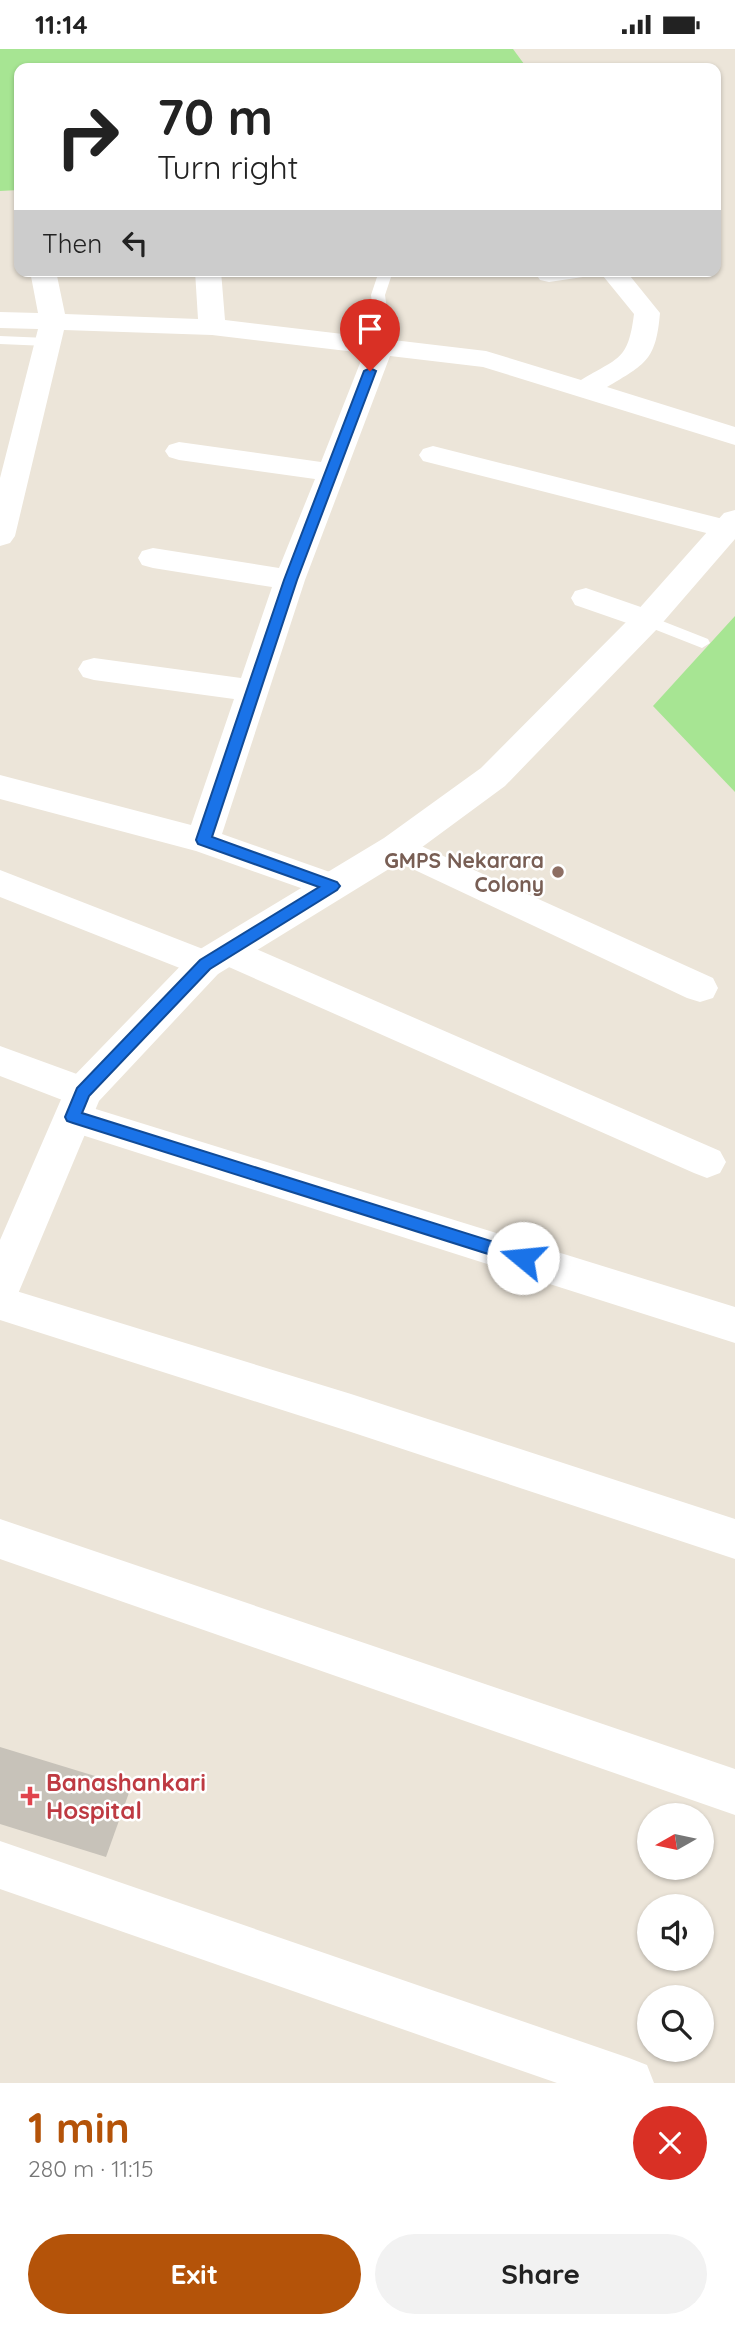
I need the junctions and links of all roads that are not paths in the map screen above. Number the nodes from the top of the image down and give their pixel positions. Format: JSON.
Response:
{"nodes":[{"id":1,"x":44,"y":277,"type":"edge"},
{"id":2,"x":208,"y":277,"type":"edge"},
{"id":3,"x":384,"y":277,"type":"edge"},
{"id":4,"x":617,"y":277,"type":"edge"},
{"id":5,"x":0,"y":320,"type":"edge"},
{"id":6,"x":212,"y":327,"type":"junction"},
{"id":7,"x":50,"y":332,"type":"junction"},
{"id":8,"x":0,"y":340,"type":"edge"},
{"id":9,"x":380,"y":346,"type":"junction"},
{"id":10,"x":585,"y":389,"type":"junction"},
{"id":11,"x":735,"y":436,"type":"edge"},
{"id":12,"x":180,"y":451,"type":"dead end"},
{"id":13,"x":433,"y":454,"type":"dead end"},
{"id":14,"x":330,"y":473,"type":"junction"},
{"id":15,"x":730,"y":525,"type":"edge"},
{"id":16,"x":0,"y":536,"type":"edge"},
{"id":17,"x":153,"y":558,"type":"dead end"},
{"id":18,"x":290,"y":580,"type":"junction"},
{"id":19,"x":586,"y":598,"type":"dead end"},
{"id":20,"x":647,"y":620,"type":"junction"},
{"id":21,"x":702,"y":643,"type":"dead end"},
{"id":22,"x":94,"y":669,"type":"dead end"},
{"id":23,"x":254,"y":691,"type":"junction"},
{"id":24,"x":0,"y":787,"type":"edge"},
{"id":25,"x":203,"y":840,"type":"junction"},
{"id":26,"x":397,"y":847,"type":"junction"},
{"id":27,"x":0,"y":883,"type":"edge"},
{"id":28,"x":332,"y":886,"type":"junction"},
{"id":29,"x":215,"y":958,"type":"junction"},
{"id":30,"x":700,"y":988,"type":"dead end"},
{"id":31,"x":0,"y":1061,"type":"edge"},
{"id":32,"x":78,"y":1105,"type":"junction"},
{"id":33,"x":708,"y":1162,"type":"dead end"},
{"id":34,"x":0,"y":1289,"type":"edge"},
{"id":35,"x":0,"y":1303,"type":"edge"},
{"id":36,"x":735,"y":1325,"type":"edge"},
{"id":37,"x":0,"y":1539,"type":"edge"},
{"id":38,"x":735,"y":1539,"type":"edge"},
{"id":39,"x":735,"y":1792,"type":"edge"},
{"id":40,"x":0,"y":1865,"type":"edge"},
{"id":41,"x":629,"y":2083,"type":"edge"}],
"edges":[{"from":1,"to":7,"type":"street"},
{"from":2,"to":6,"type":"street"},
{"from":3,"to":9,"type":"lane"},
{"from":4,"to":10,"type":"street"},
{"from":5,"to":7,"type":"street"},
{"from":6,"to":7,"type":"street"},
{"from":6,"to":9,"type":"street"},
{"from":7,"to":8,"type":"lane"},
{"from":7,"to":16,"type":"street"},
{"from":9,"to":10,"type":"street"},
{"from":9,"to":14,"type":"street"},
{"from":10,"to":11,"type":"street"},
{"from":12,"to":14,"type":"street"},
{"from":13,"to":15,"type":"street"},
{"from":14,"to":18,"type":"street"},
{"from":15,"to":20,"type":"street"},
{"from":17,"to":18,"type":"street"},
{"from":18,"to":23,"type":"street"},
{"from":19,"to":20,"type":"street"},
{"from":20,"to":21,"type":"lane"},
{"from":20,"to":26,"type":"street"},
{"from":22,"to":23,"type":"street"},
{"from":23,"to":25,"type":"street"},
{"from":24,"to":25,"type":"street"},
{"from":25,"to":28,"type":"street"},
{"from":26,"to":28,"type":"street"},
{"from":26,"to":30,"type":"street"},
{"from":27,"to":29,"type":"street"},
{"from":28,"to":29,"type":"street"},
{"from":29,"to":32,"type":"street"},
{"from":29,"to":33,"type":"street"},
{"from":31,"to":32,"type":"street"},
{"from":32,"to":34,"type":"street"},
{"from":32,"to":36,"type":"street"},
{"from":35,"to":38,"type":"street"},
{"from":37,"to":39,"type":"street"},
{"from":40,"to":41,"type":"street"}]}
